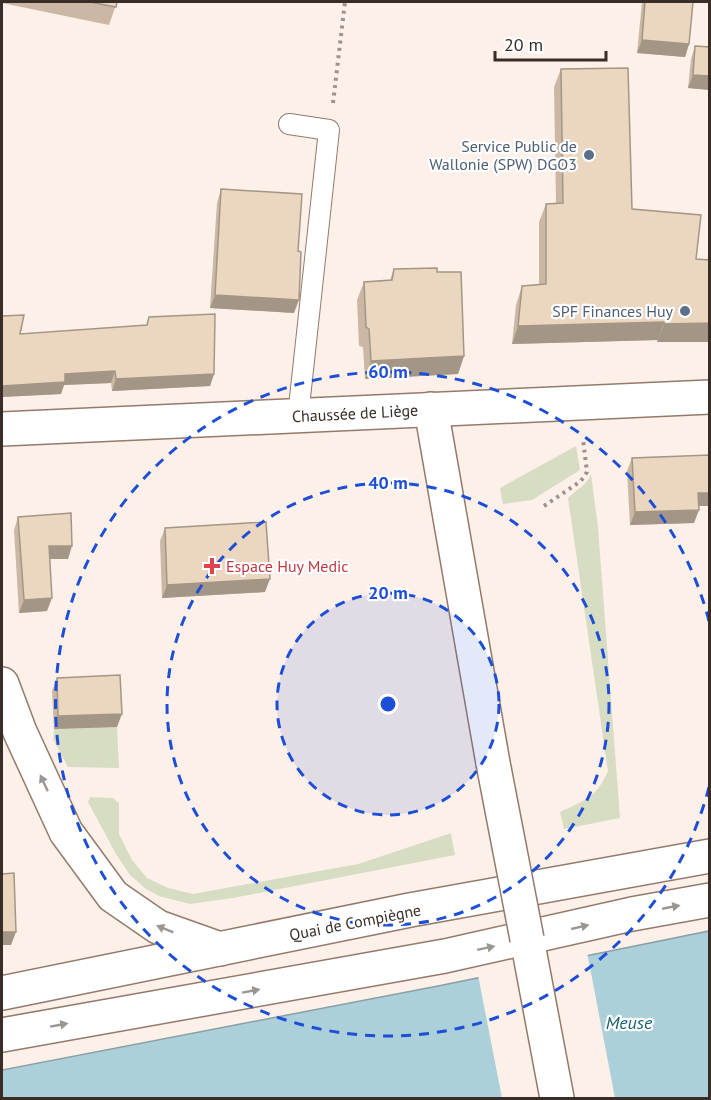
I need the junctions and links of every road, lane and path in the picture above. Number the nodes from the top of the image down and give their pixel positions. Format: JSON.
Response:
{"nodes":[{"id":1,"x":345,"y":2,"type":"edge"},
{"id":2,"x":289,"y":124,"type":"dead end"},
{"id":3,"x":329,"y":130,"type":"junction"},
{"id":4,"x":710,"y":397,"type":"edge"},
{"id":5,"x":431,"y":409,"type":"junction"},
{"id":6,"x":298,"y":416,"type":"junction"},
{"id":7,"x":2,"y":429,"type":"edge"},
{"id":8,"x":582,"y":432,"type":"dead end"},
{"id":9,"x":543,"y":506,"type":"dead end"},
{"id":10,"x":2,"y":684,"type":"edge"},
{"id":11,"x":710,"y":856,"type":"edge"},
{"id":12,"x":710,"y":900,"type":"edge"},
{"id":13,"x":527,"y":939,"type":"junction"},
{"id":14,"x":220,"y":949,"type":"junction"},
{"id":15,"x":2,"y":993,"type":"edge"},
{"id":16,"x":2,"y":1035,"type":"edge"},
{"id":17,"x":557,"y":1098,"type":"edge"}],
"edges":[{"from":1,"to":3,"type":"path"},
{"from":2,"to":3,"type":"lane"},
{"from":3,"to":6,"type":"lane"},
{"from":4,"to":5,"type":"street","name":"Chaussée de Liège"},
{"from":5,"to":6,"type":"street","name":"Chaussée de Liège"},
{"from":5,"to":13,"type":"street","bridge":true},
{"from":6,"to":7,"type":"street","name":"Chaussée de Liège"},
{"from":8,"to":9,"type":"path"},
{"from":14,"to":10,"type":"street","one_way":true},
{"from":11,"to":14,"type":"street","name":"Quai de Compiègne"},
{"from":13,"to":12,"type":"street","one_way":true},
{"from":16,"to":13,"type":"street","one_way":true},
{"from":13,"to":17,"type":"street"},
{"from":14,"to":15,"type":"street","name":"Quai de Compiègne"}]}
